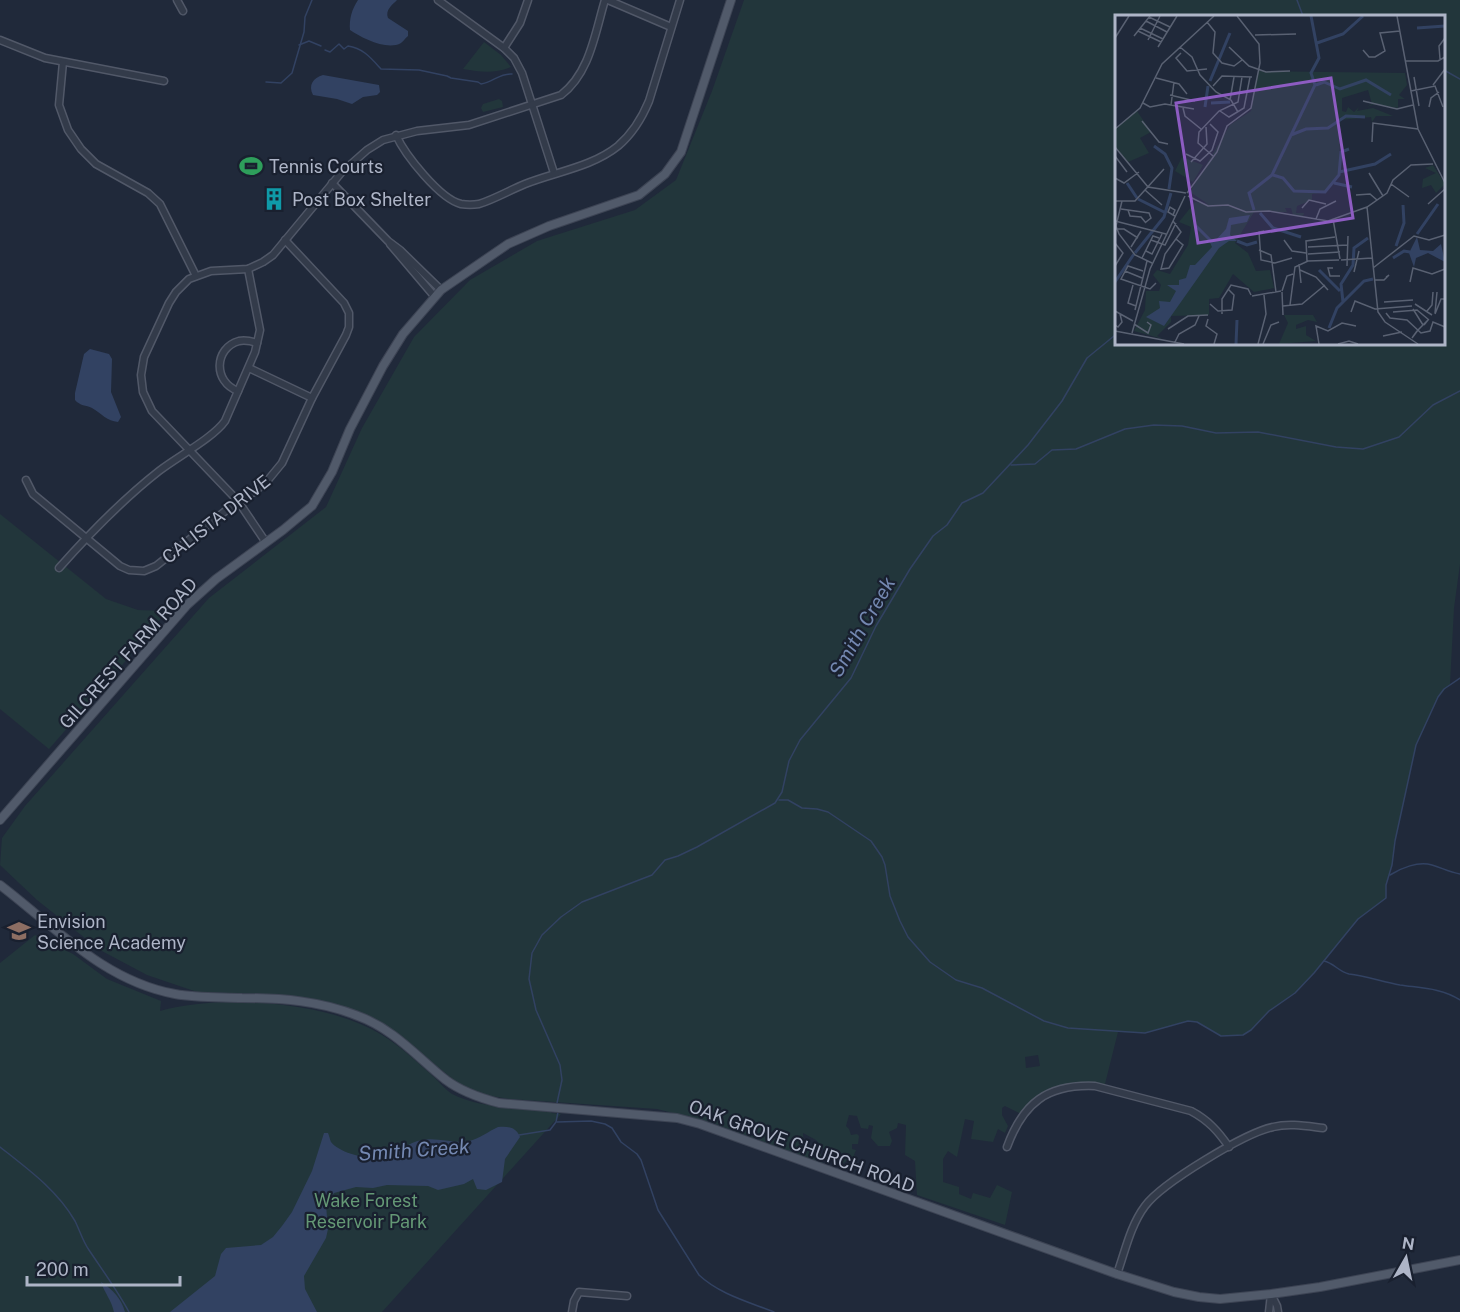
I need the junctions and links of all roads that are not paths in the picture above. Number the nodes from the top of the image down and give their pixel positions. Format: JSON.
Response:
{"nodes":[{"id":1,"x":177,"y":0,"type":"edge"},
{"id":2,"x":438,"y":0,"type":"edge"},
{"id":3,"x":528,"y":0,"type":"edge"},
{"id":4,"x":606,"y":0,"type":"edge"},
{"id":5,"x":680,"y":0,"type":"edge"},
{"id":6,"x":731,"y":0,"type":"edge"},
{"id":7,"x":183,"y":11,"type":"dead end"},
{"id":8,"x":671,"y":27,"type":"junction"},
{"id":9,"x":0,"y":40,"type":"edge"},
{"id":10,"x":504,"y":48,"type":"junction"},
{"id":11,"x":63,"y":62,"type":"junction"},
{"id":12,"x":164,"y":81,"type":"dead end"},
{"id":13,"x":532,"y":105,"type":"junction"},
{"id":14,"x":396,"y":135,"type":"junction"},
{"id":15,"x":554,"y":174,"type":"junction"},
{"id":16,"x":332,"y":183,"type":"junction"},
{"id":17,"x":285,"y":240,"type":"junction"},
{"id":18,"x":248,"y":269,"type":"junction"},
{"id":19,"x":196,"y":276,"type":"junction"},
{"id":20,"x":438,"y":294,"type":"junction"},
{"id":21,"x":258,"y":343,"type":"junction"},
{"id":22,"x":249,"y":368,"type":"junction"},
{"id":23,"x":238,"y":391,"type":"junction"},
{"id":24,"x":312,"y":398,"type":"junction"},
{"id":25,"x":189,"y":449,"type":"junction"},
{"id":26,"x":26,"y":480,"type":"dead end"},
{"id":27,"x":238,"y":501,"type":"junction"},
{"id":28,"x":85,"y":538,"type":"junction"},
{"id":29,"x":266,"y":542,"type":"junction"},
{"id":30,"x":59,"y":568,"type":"dead end"},
{"id":31,"x":0,"y":820,"type":"edge"},
{"id":32,"x":0,"y":885,"type":"edge"},
{"id":33,"x":1323,"y":1128,"type":"dead end"},
{"id":34,"x":1007,"y":1147,"type":"dead end"},
{"id":35,"x":1228,"y":1147,"type":"junction"},
{"id":36,"x":1460,"y":1260,"type":"edge"},
{"id":37,"x":1117,"y":1274,"type":"junction"},
{"id":38,"x":1271,"y":1294,"type":"junction"},
{"id":39,"x":627,"y":1296,"type":"dead end"},
{"id":40,"x":573,"y":1312,"type":"edge"},
{"id":41,"x":1269,"y":1312,"type":"edge"},
{"id":42,"x":1278,"y":1312,"type":"edge"}],
"edges":[{"from":1,"to":7,"type":"street"},
{"from":2,"to":10,"type":"street"},
{"from":3,"to":10,"type":"street"},
{"from":4,"to":8,"type":"street"},
{"from":4,"to":13,"type":"street"},
{"from":5,"to":8,"type":"street"},
{"from":6,"to":20,"type":"main road","name":"GILCREST FARM ROAD"},
{"from":8,"to":15,"type":"street"},
{"from":9,"to":11,"type":"street"},
{"from":10,"to":13,"type":"street"},
{"from":11,"to":12,"type":"street"},
{"from":11,"to":19,"type":"street"},
{"from":13,"to":14,"type":"street"},
{"from":13,"to":15,"type":"street"},
{"from":14,"to":15,"type":"street"},
{"from":14,"to":16,"type":"street"},
{"from":16,"to":17,"type":"street"},
{"from":16,"to":20,"type":"street"},
{"from":17,"to":18,"type":"street"},
{"from":17,"to":24,"type":"street","name":"CALISTA DRIVE"},
{"from":18,"to":19,"type":"street"},
{"from":18,"to":21,"type":"street"},
{"from":19,"to":25,"type":"street"},
{"from":20,"to":29,"type":"main road","name":"GILCREST FARM ROAD"},
{"from":21,"to":22,"type":"street"},
{"from":21,"to":23,"type":"street"},
{"from":22,"to":23,"type":"street"},
{"from":22,"to":24,"type":"street"},
{"from":23,"to":25,"type":"street"},
{"from":24,"to":27,"type":"street","name":"CALISTA DRIVE"},
{"from":25,"to":27,"type":"street"},
{"from":25,"to":28,"type":"street"},
{"from":26,"to":28,"type":"street","name":"CALISTA DRIVE"},
{"from":27,"to":28,"type":"street","name":"CALISTA DRIVE"},
{"from":27,"to":29,"type":"street"},
{"from":28,"to":30,"type":"street"},
{"from":29,"to":31,"type":"main road","name":"GILCREST FARM ROAD"},
{"from":32,"to":37,"type":"main road","name":"OAK GROVE CHURCH ROAD"},
{"from":33,"to":35,"type":"street"},
{"from":34,"to":35,"type":"street"},
{"from":35,"to":37,"type":"street"},
{"from":36,"to":38,"type":"main road","name":"OAK GROVE CHURCH ROAD"},
{"from":37,"to":38,"type":"main road","name":"OAK GROVE CHURCH ROAD"},
{"from":38,"to":41,"type":"street"},
{"from":38,"to":42,"type":"street"},
{"from":39,"to":40,"type":"street"}]}
